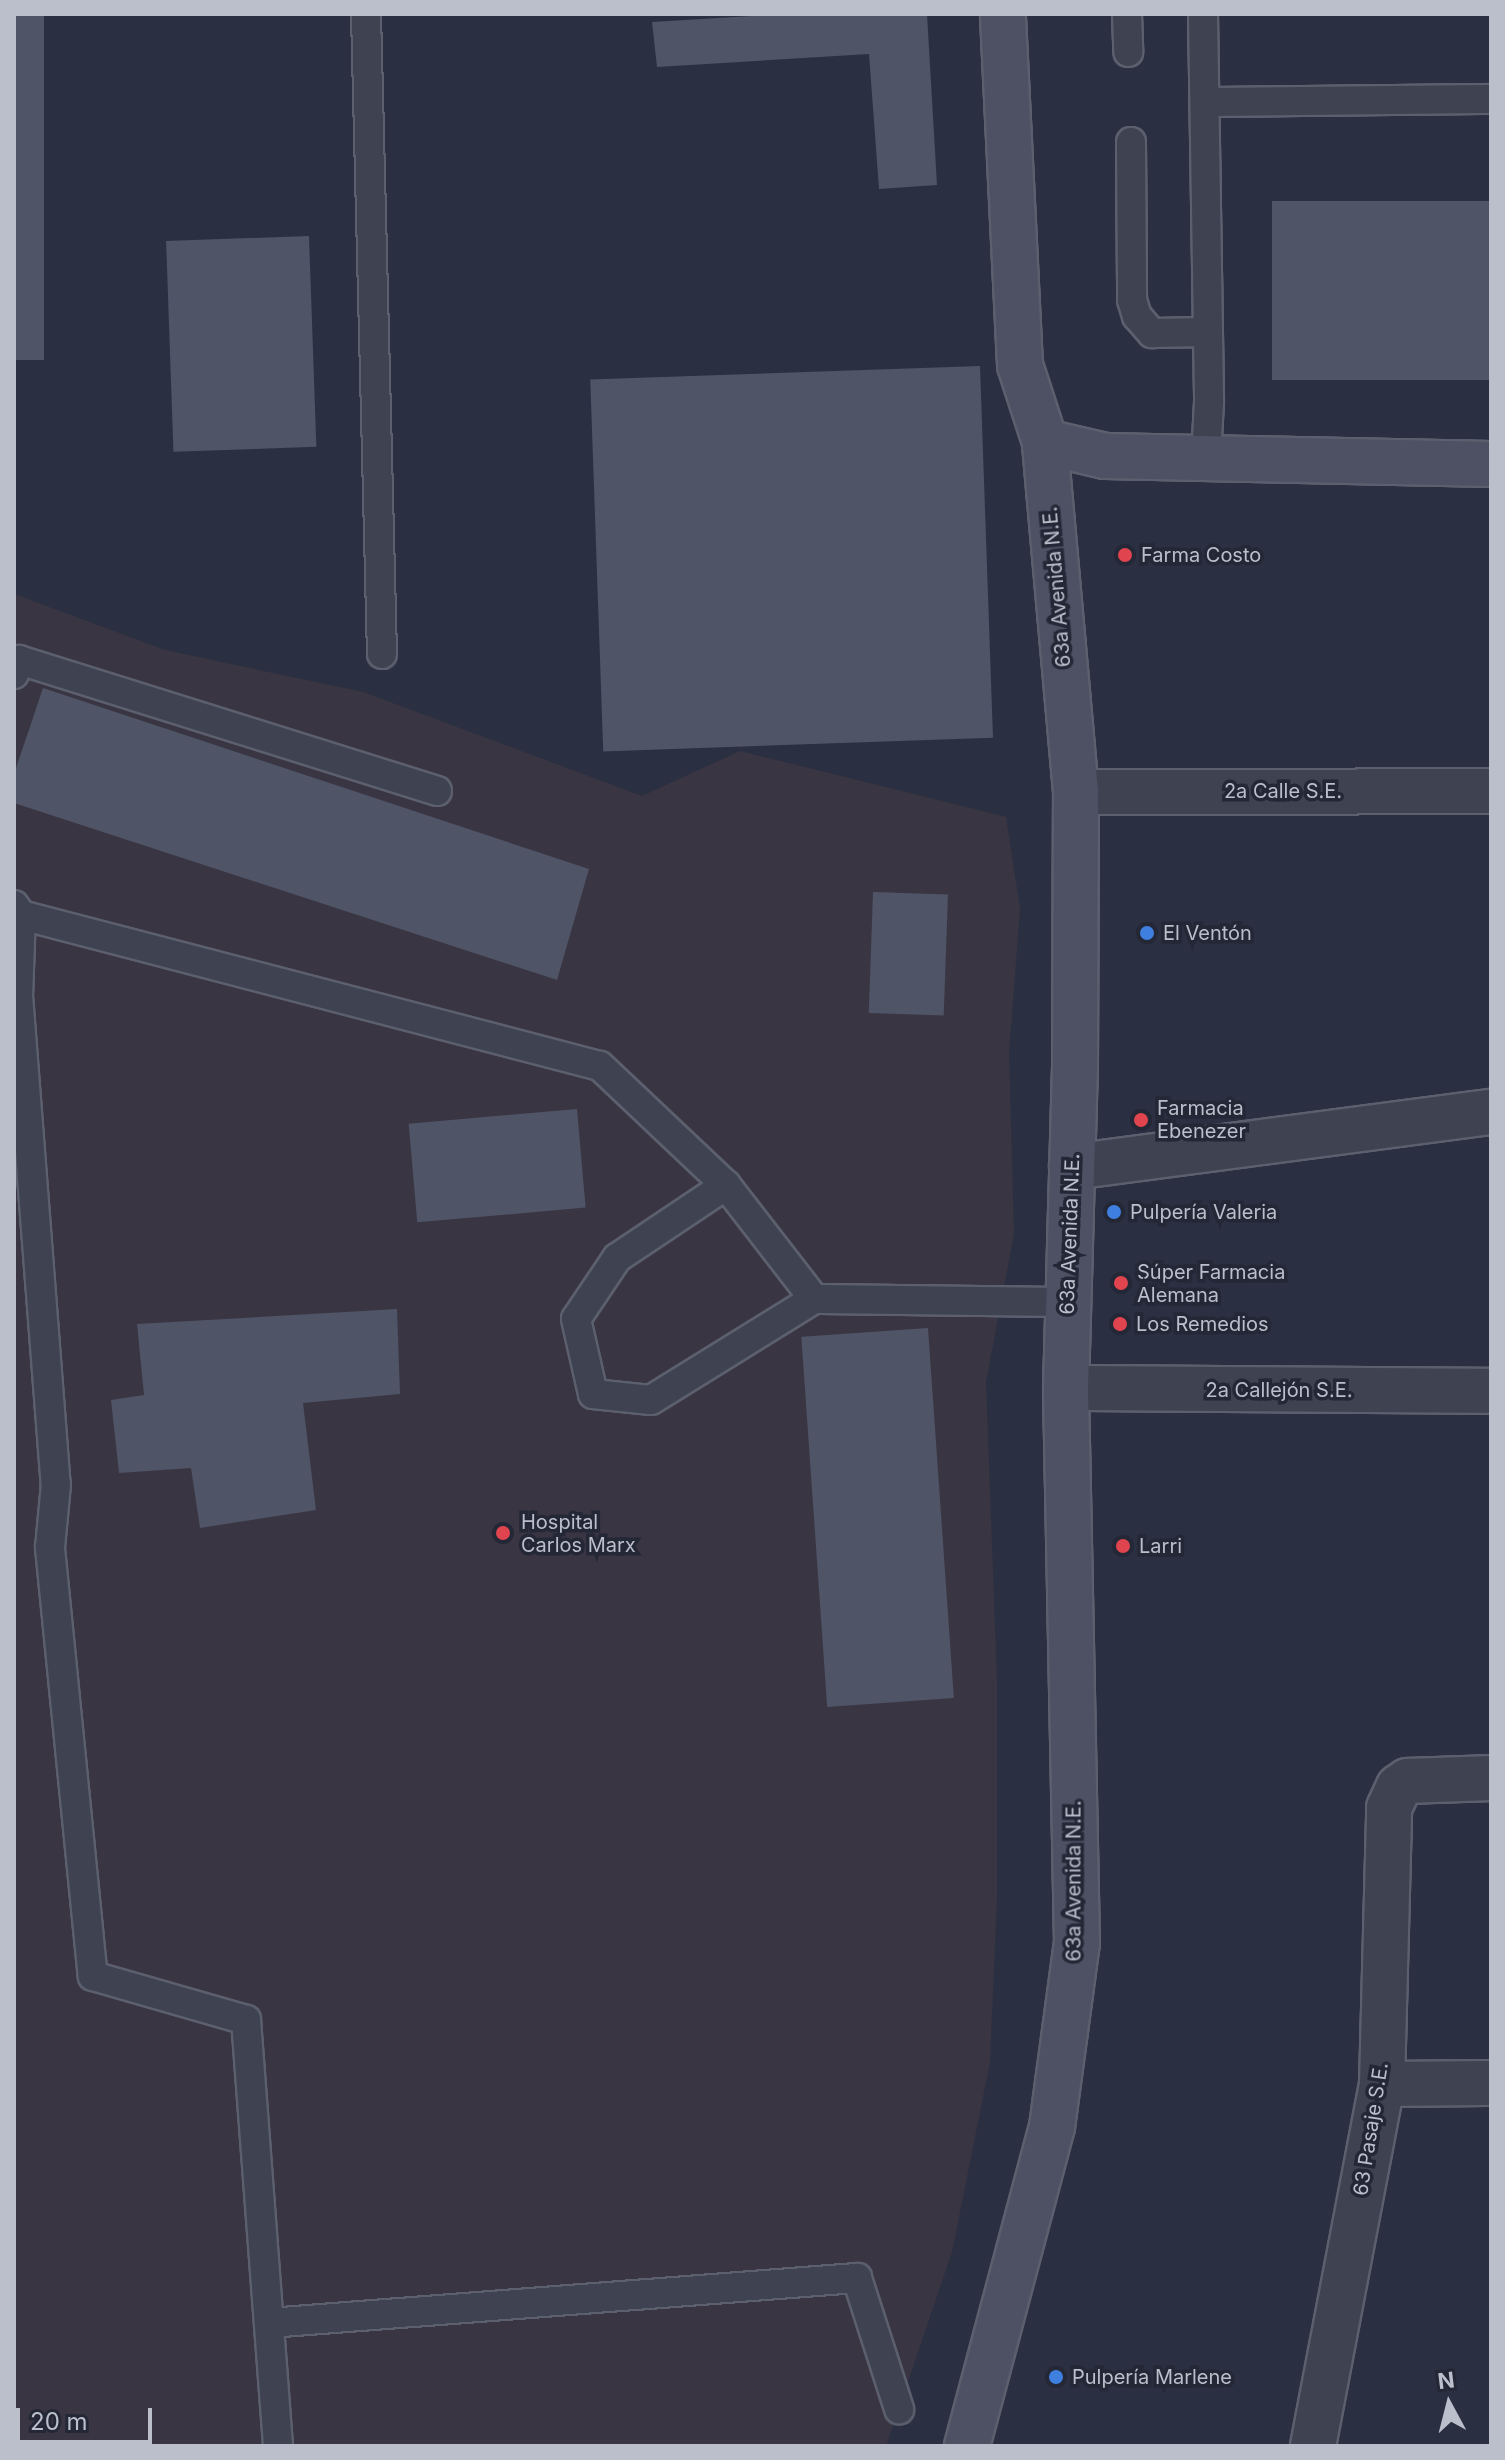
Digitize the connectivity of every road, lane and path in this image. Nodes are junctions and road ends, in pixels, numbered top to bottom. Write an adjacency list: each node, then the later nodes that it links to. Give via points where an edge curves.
1 (366, 14): 13 (lane)
2 (1003, 14): 10 (street, 63a Avenida N.E., via 1020,365)
3 (1127, 14): 5 (lane)
4 (1203, 14): 7 (lane)
5 (1128, 52)
6 (1491, 99): 7 (lane)
7 (1205, 102): 9 (lane)
8 (1131, 142): 9 (lane, via 1132,300 1137,316 1152,333)
9 (1207, 332): 11 (lane)
10 (1045, 442): 11 (street, via 1105,456); 17 (street, 63a Avenida N.E.)
11 (1206, 458): 12 (street)
12 (1491, 464)
13 (382, 654)
14 (14, 674): 15 (lane, via 19,660)
15 (437, 791)
16 (1491, 791): 17 (street, 2a Calle S.E.)
17 (1076, 792): 20 (street, 63a Avenida N.E.)
18 (18, 910): 21 (lane, via 600,1066); 29 (lane, via 18,995 56,1484 50,1548 93,1976 246,2020)
19 (1491, 1112): 20 (street)
20 (1072, 1167): 23 (street, 63a Avenida N.E.)
21 (726, 1185): 22 (lane); 22 (lane, via 617,1258 576,1319 593,1394 651,1400)
22 (814, 1299): 23 (lane)
23 (1067, 1302): 24 (street, 63a Avenida N.E.)
24 (1066, 1388): 25 (street, 2a Callejón S.E.); 32 (street, 63a Avenida N.E., via 1077,1943 1052,2127)
25 (1491, 1391)
26 (1491, 1778): 28 (street, 63 Pasaje S.E., via 1408,1781 1389,1808)
27 (1491, 2083): 28 (street)
28 (1382, 2084): 33 (street, 63 Pasaje S.E.)
29 (269, 2323): 30 (lane, via 857,2278); 31 (lane)
30 (899, 2409)
31 (278, 2446)
32 (967, 2446)
33 (1313, 2446)

